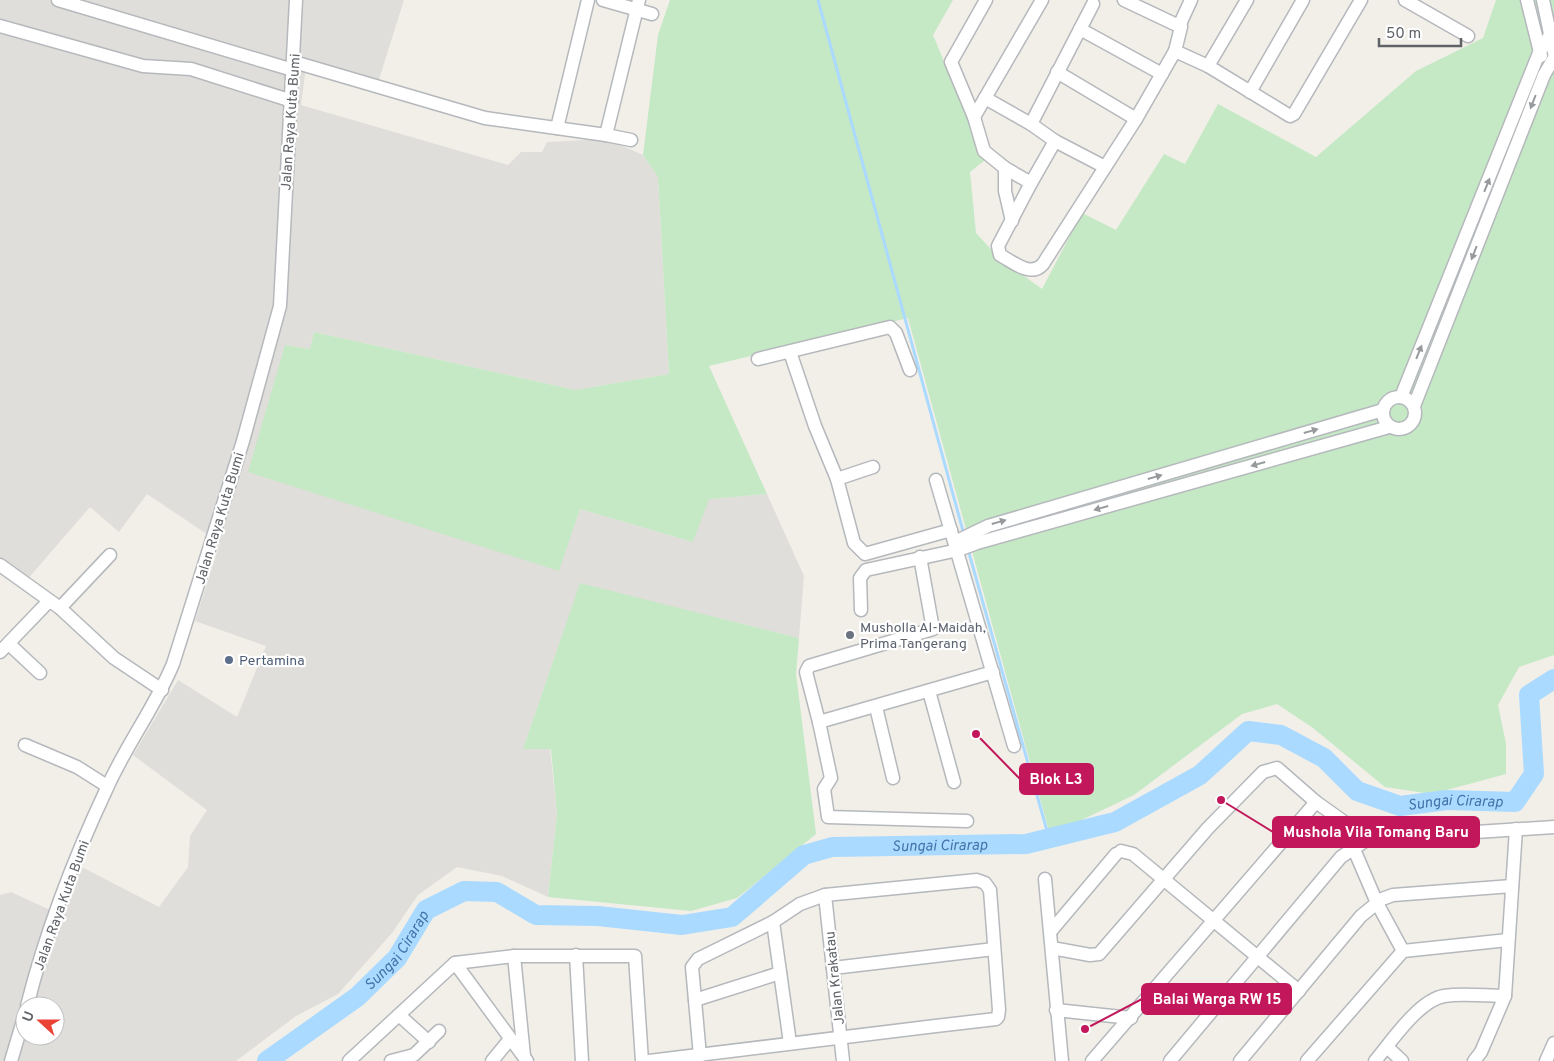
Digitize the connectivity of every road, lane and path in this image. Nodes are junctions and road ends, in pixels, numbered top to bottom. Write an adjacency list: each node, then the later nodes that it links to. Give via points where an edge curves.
1 (58, 0): 26 (street)
2 (296, 0): 26 (street, Jalan Raya Kuta Bumi)
3 (588, 0): 37 (street)
4 (602, 0): 16 (street)
5 (986, 0): 34 (street, via 951,62)
6 (1042, 0): 32 (street)
7 (1124, 0): 19 (street)
8 (1191, 0): 19 (street)
9 (1247, 0): 27 (street)
10 (1303, 0): 31 (street)
11 (1361, 0): 31 (street, via 1294,114 1284,114)
12 (1405, 0): 22 (street)
13 (1528, 0): 25 (street)
14 (1543, 0): 21 (street)
15 (1091, 1): 20 (street)
16 (638, 4): 17 (street); 38 (street)
17 (652, 14)
18 (0, 26): 33 (street, via 143,66 191,69)
19 (1179, 26): 23 (street, via 1182,29)
20 (1080, 28): 29 (street); 30 (street)
21 (1550, 35): 24 (street); 25 (street)
22 (1468, 36)
23 (1175, 51): 27 (street); 30 (street)
24 (1554, 52)
25 (1539, 53): 28 (street); 44 (street, one-way to 25)
26 (294, 66): 33 (street, Jalan Raya Kuta Bumi); 37 (street, via 485,118)
27 (1208, 66): 31 (street)
28 (1552, 66): 44 (street, one-way to 44)
29 (1057, 72): 35 (street); 36 (street)
30 (1162, 74): 35 (street)
31 (1250, 92)
32 (985, 98): 34 (street); 36 (street)
33 (292, 101): 66 (street, Jalan Raya Kuta Bumi, via 280,306 228,489)
34 (974, 117): 42 (street, via 984,151)
35 (1136, 119): 41 (street)
36 (1031, 124): 40 (street)
37 (557, 128): 38 (street)
38 (606, 135): 39 (street)
39 (631, 140)
40 (1055, 141): 41 (street); 43 (street)
41 (1105, 167): 45 (street, via 1039,270 1021,268 1000,255 998,246)
42 (1005, 168): 43 (street); 45 (street, via 1005,191)
43 (1031, 183): 45 (street)
44 (1483, 213): 49 (street, one-way to 44); 50 (street, one-way to 50)
45 (1012, 221)
46 (790, 352): 47 (street); 48 (street, via 890,327 896,333); 54 (street)
47 (758, 359)
48 (910, 370)
49 (1400, 397): 50 (street, via 1411,401); 51 (street, via 1390,400)
50 (1414, 406): 52 (street, via 1415,418 1408,427 1398,430)
51 (1383, 410): 52 (street); 56 (street, one-way to 51, via 988,526)
52 (1389, 427): 56 (street, one-way to 56, via 977,543)
53 (873, 467): 54 (street)
54 (837, 479): 56 (street, via 854,543 865,554)
55 (936, 480): 56 (street)
56 (955, 541): 58 (street); 64 (street)
57 (110, 556): 61 (street)
58 (920, 557): 62 (street, via 866,570 860,578); 69 (street, via 933,629 809,666 806,672)
59 (0, 565): 60 (street)
60 (49, 600): 61 (street); 63 (street)
61 (60, 608): 66 (street, via 114,658)
62 (861, 610)
63 (4, 648): 65 (street)
64 (993, 672): 67 (street); 71 (street)
65 (40, 673)
66 (162, 690): 74 (street, Jalan Raya Kuta Bumi)
67 (928, 692): 68 (street); 73 (street)
68 (876, 707): 69 (street); 72 (street)
69 (819, 722): 76 (street, via 831,778 824,789 828,817)
70 (25, 745): 74 (street, via 77,767)
71 (1014, 746)
72 (893, 778)
73 (954, 782)
74 (107, 786): 100 (street, Jalan Raya Kuta Bumi, via 67,880)
75 (1316, 802): 79 (street); 82 (street, via 1277,768 1262,772 1208,828); 86 (street)
76 (967, 821)
77 (1554, 827): 78 (street)
78 (1516, 829): 79 (street); 83 (street)
79 (1368, 839): 80 (street)
80 (1354, 847): 85 (street); 95 (street, via 1341,857)
81 (1046, 879): 88 (street)
82 (1165, 880): 86 (street); 88 (street, via 1133,854 1119,853); 90 (street, via 1099,954)
83 (1512, 886): 85 (street, via 1393,895); 89 (street)
84 (825, 895): 87 (street, via 800,904); 91 (street, via 977,880 984,882 990,890); 97 (street, Jalan Krakatau)
85 (1376, 903): 92 (street); 99 (street, via 1361,916)
86 (1214, 918): 95 (street); 105 (street)
87 (773, 922): 98 (street); 102 (street, via 698,960 692,967)
88 (1050, 931): 90 (street)
89 (1508, 940): 92 (street); 101 (street)
90 (1052, 948): 103 (street)
91 (994, 949): 97 (street); 107 (street, via 996,1019)
92 (1403, 951): 128 (street)
93 (576, 955): 94 (street); 120 (street); 121 (street, via 635,956)
94 (514, 956): 96 (street); 115 (street)
95 (1259, 957): 99 (street); 126 (street)
96 (455, 963): 104 (street); 108 (street)
97 (833, 968): 107 (street, Jalan Krakatau)
98 (780, 973): 102 (street); 111 (street)
99 (1299, 991): 127 (street)
100 (30, 996)
101 (1505, 996): 113 (street, via 1445,996 1434,999); 131 (street)
102 (695, 1000): 114 (street)
103 (1056, 1010): 105 (street); 124 (street)
104 (398, 1015): 109 (street); 117 (street)
105 (1131, 1018): 125 (street)
106 (439, 1032): 109 (street)
107 (840, 1036): 111 (street); 123 (street, Jalan Krakatau)
108 (510, 1039): 115 (street); 119 (street)
109 (429, 1042): 118 (street, via 414,1055)
110 (1554, 1042): 132 (street)
111 (790, 1043): 114 (street)
112 (15, 1046): 116 (street)
113 (1387, 1047): 129 (street); 130 (street)
114 (700, 1056): 122 (street)
115 (526, 1059)
116 (11, 1061)
117 (349, 1061)
118 (391, 1061)
119 (492, 1061)
120 (582, 1061)
121 (642, 1061)
122 (649, 1061)
123 (843, 1061)
124 (1062, 1061)
125 (1092, 1061)
126 (1170, 1061)
127 (1240, 1061)
128 (1307, 1061)
129 (1375, 1061)
130 (1402, 1061)
131 (1474, 1061)
132 (1546, 1061)

